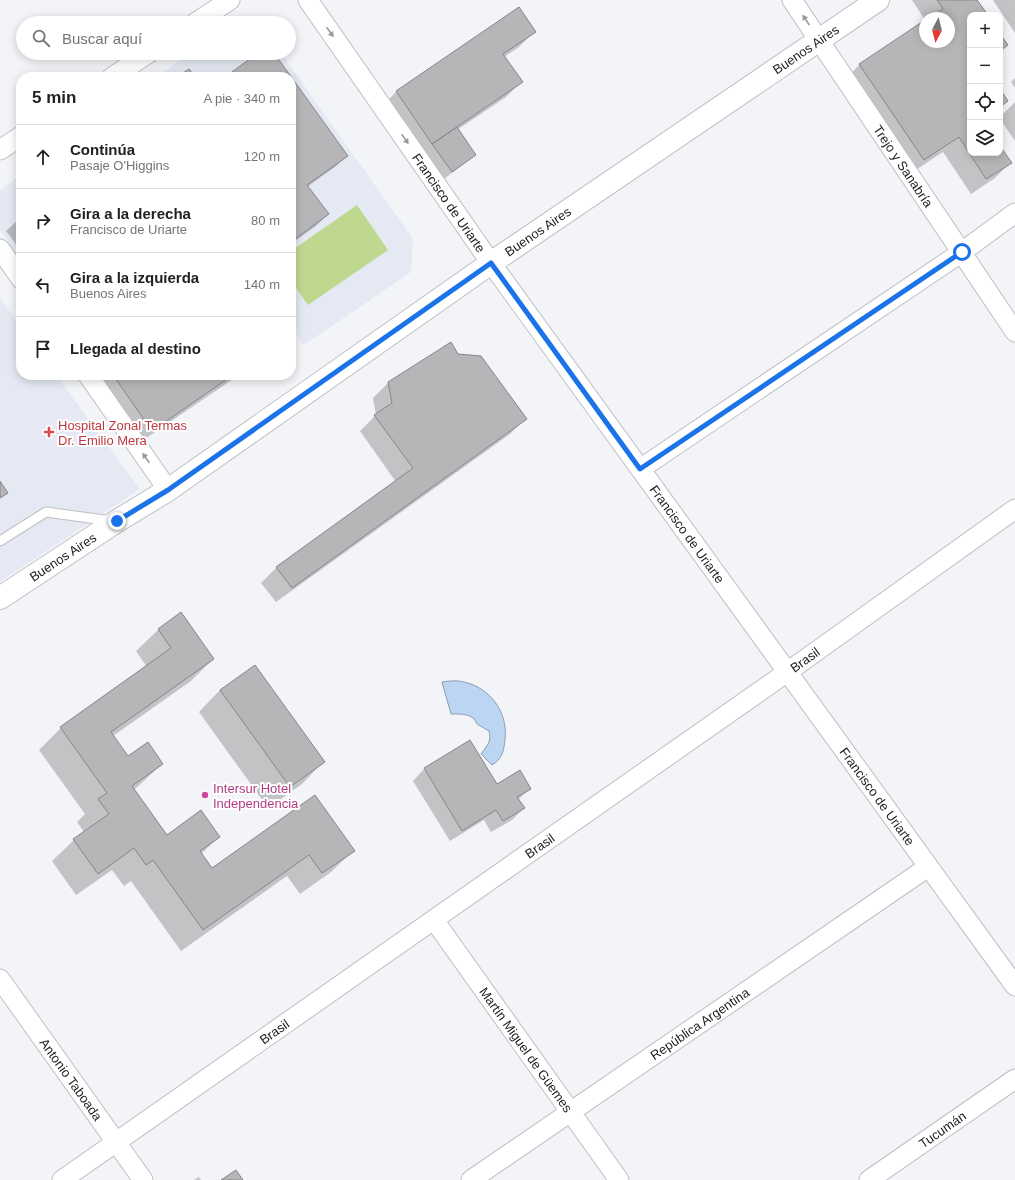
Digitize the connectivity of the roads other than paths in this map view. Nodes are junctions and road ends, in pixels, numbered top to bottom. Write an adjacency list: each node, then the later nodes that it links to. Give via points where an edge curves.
1 (230, 0): 5 (street)
2 (308, 0): 14 (street, Francisco de Uriarte, one-way to 14)
3 (792, 0): 6 (street, Trejo y Sanabría, one-way to 3)
4 (878, 0): 6 (main road, Buenos Aires)
5 (206, 16)
6 (820, 41): 13 (street, Trejo y Sanabría); 14 (main road, Buenos Aires)
7 (138, 60): 8 (street)
8 (120, 72)
9 (16, 139): 10 (street)
10 (0, 150)
11 (1015, 213): 13 (street)
12 (0, 249): 15 (street)
13 (962, 252): 16 (street, Trejo y Sanabría); 18 (street)
14 (491, 263): 18 (street, Francisco de Uriarte); 19 (main road, Buenos Aires)
15 (16, 272)
16 (1015, 332)
17 (91, 380): 19 (street, one-way to 17)
18 (640, 469): 24 (street, Francisco de Uriarte)
19 (168, 490): 21 (main road, Buenos Aires)
20 (1015, 509): 24 (street, Brasil)
21 (117, 521): 22 (lane, via 46,512); 23 (main road, Buenos Aires)
22 (0, 541)
23 (0, 598)
24 (786, 673): 25 (street, Francisco de Uriarte); 26 (street, Brasil)
25 (928, 867): 28 (street, Francisco de Uriarte); 30 (street, República Argentina)
26 (434, 920): 30 (street, Martín Miguel de Güemes); 31 (street, Brasil)
27 (0, 980): 31 (street, Antonio Taboada)
28 (1015, 986)
29 (1015, 1079): 36 (street, Tucumán)
30 (570, 1112): 34 (street, República Argentina); 35 (street, Martín Miguel de Güemes)
31 (116, 1142): 32 (street, Brasil); 33 (street, Antonio Taboada)
32 (62, 1180)
33 (142, 1180)
34 (470, 1180)
35 (619, 1180)
36 (869, 1180)

